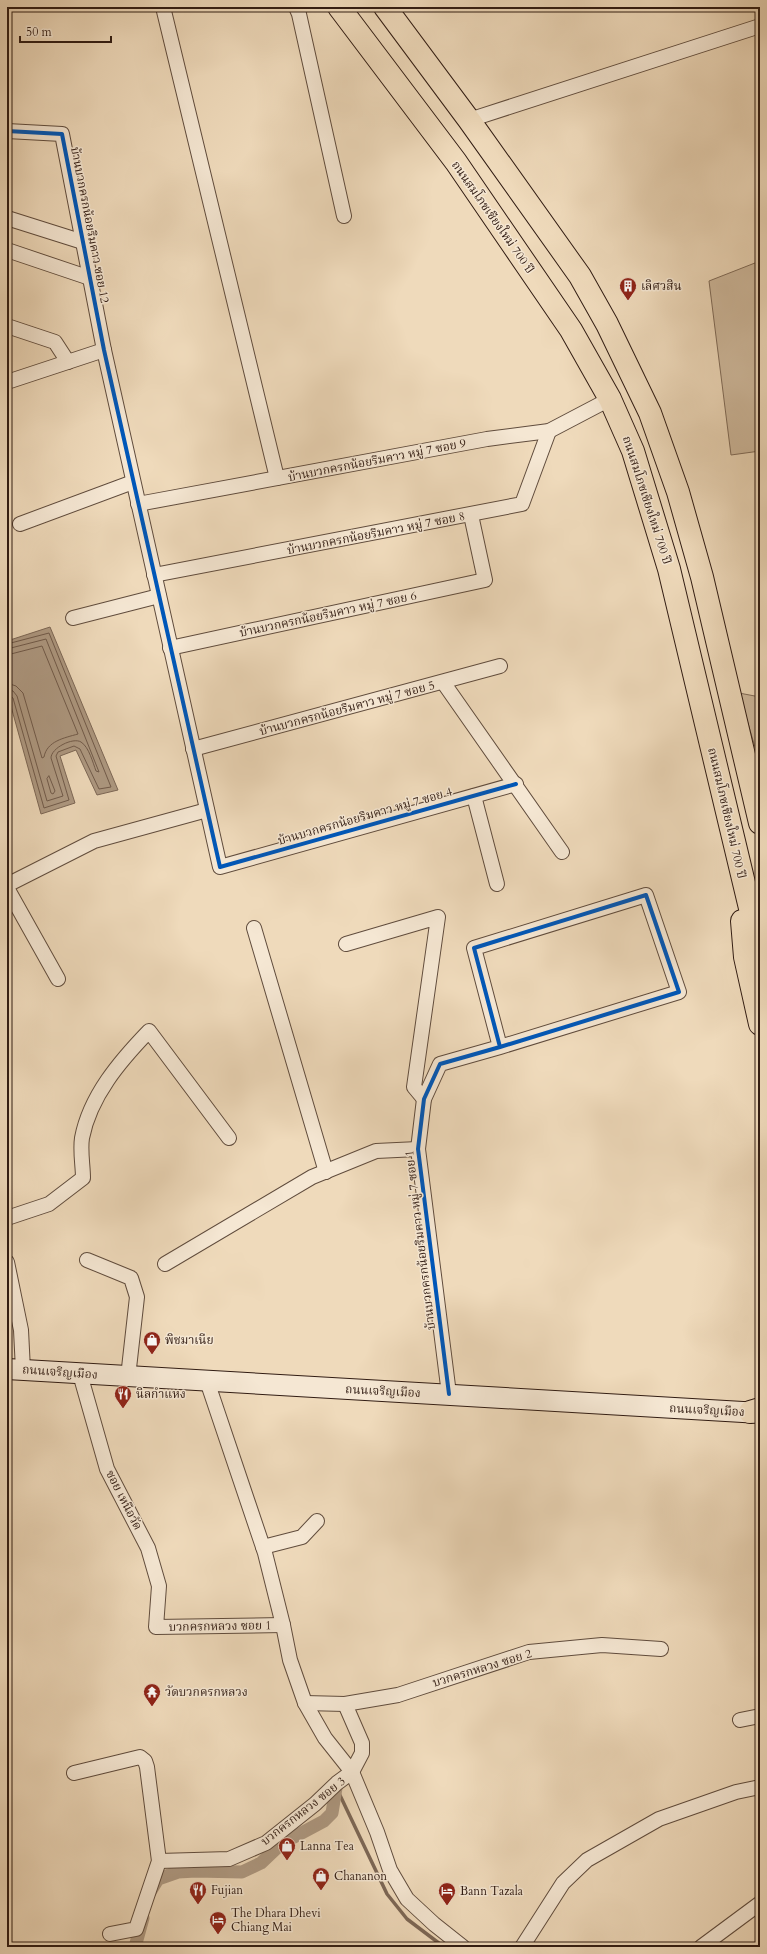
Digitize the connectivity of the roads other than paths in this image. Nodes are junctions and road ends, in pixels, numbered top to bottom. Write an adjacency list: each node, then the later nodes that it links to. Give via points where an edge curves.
1 (163, 7): 19 (street)
2 (296, 7): 8 (street)
3 (339, 7): 17 (main road, ถนนสมโภชเชียงใหม่ 700 ปี, via 456,162 571,330)
4 (385, 7): 6 (main road)
5 (760, 26): 6 (street)
6 (469, 120): 34 (main road, via 580,276 607,324 650,413 678,492 702,577)
7 (7, 131): 10 (street, บ้านบวกครกน้อยริมคาว ซอย 12, via 62,134)
8 (344, 216)
9 (7, 218): 10 (street)
10 (83, 242): 12 (street, บ้านบวกครกน้อยริมคาว ซอย 12)
11 (7, 250): 12 (street)
12 (90, 278): 14 (street, บ้านบวกครกน้อยริมคาว ซอย 12)
13 (7, 326): 15 (street, via 56,342)
14 (104, 350): 15 (street); 20 (street, บ้านบวกครกน้อยริมคาว ซอย 12)
15 (68, 362): 16 (street)
16 (7, 382)
17 (610, 399): 18 (street, บ้านบวกครกน้อยริมคาว หมู่ 7 ซอย 9); 35 (main road, ถนนสมโภชเชียงใหม่ 700 ปี, via 633,451 669,569)
18 (549, 431): 19 (street, บ้านบวกครกน้อยริมคาว หมู่ 7 ซอย 9, via 487,439); 22 (street, บ้านบวกครกน้อยริมคาว หมู่ 7 ซอย 8, via 522,504)
19 (277, 478): 21 (street, บ้านบวกครกน้อยริมคาว หมู่ 7 ซอย 9)
20 (133, 482): 21 (street, บ้านบวกครกน้อยริมคาว ซอย 12); 23 (street)
21 (138, 504): 24 (street, บ้านบวกครกน้อยริมคาว ซอย 12)
22 (471, 515): 24 (street, บ้านบวกครกน้อยริมคาว หมู่ 7 ซอย 8); 27 (street, บ้านบวกครกน้อยริมคาว หมู่ 7 ซอย 6, via 485,580)
23 (20, 524)
24 (154, 575): 25 (street, บ้านบวกครกน้อยริมคาว ซอย 12)
25 (159, 596): 26 (street); 27 (street, บ้านบวกครกน้อยริมคาว ซอย 12)
26 (73, 618)
27 (170, 648): 30 (street, บ้านบวกครกน้อยริมคาว ซอย 12)
28 (500, 666): 29 (street, บ้านบวกครกน้อยริมคาว หมู่ 7 ซอย 5)
29 (443, 682): 30 (street, บ้านบวกครกน้อยริมคาว หมู่ 7 ซอย 5); 31 (street)
30 (193, 749): 33 (street, บ้านบวกครกน้อยริมคาว ซอย 12)
31 (516, 784): 32 (street, บ้านบวกครกน้อยริมคาว หมู่ 7 ซอย 4); 36 (street)
32 (474, 796): 37 (street, บ้านบวกครกน้อยริมคาว หมู่ 7 ซอย 4); 38 (street)
33 (206, 810): 37 (street, บ้านบวกครกน้อยริมคาว ซอย 12); 39 (street, via 94,841)
34 (760, 823)
35 (736, 850): 43 (main road, ถนนสมโภชเชียงใหม่ 700 ปี); 45 (main road, via 745,958)
36 (562, 852)
37 (220, 867)
38 (497, 884)
39 (7, 885)
40 (7, 888): 44 (street)
41 (254, 928): 50 (street)
42 (346, 944): 47 (street, via 438,917 414,1087)
43 (760, 950)
44 (58, 979)
45 (760, 1024)
46 (500, 1047): 46 (street, via 679,992 646,895 474,948); 47 (street, บ้านบวกครกน้อยริมคาว หมู่ 7 ซอย 1, via 440,1064)
47 (424, 1099): 49 (street, บ้านบวกครกน้อยริมคาว หมู่ 7 ซอย 1)
48 (229, 1138): 51 (street, via 149,1031 120,1062 94,1103 82,1139 84,1178 48,1204)
49 (418, 1149): 50 (street, via 376,1150); 59 (street, บ้านบวกครกน้อยริมคาว หมู่ 7 ซอย 1)
50 (326, 1172): 54 (street, via 312,1177)
51 (7, 1218)
52 (87, 1260): 57 (street, via 131,1278 137,1297)
53 (7, 1262): 55 (street, via 21,1330)
54 (165, 1264)
55 (15, 1370): 56 (main road, ถนนเจริญเมือง)
56 (80, 1374): 57 (main road, ถนนเจริญเมือง); 64 (street, ซอย เหนือวัด, via 107,1469 148,1548 159,1586)
57 (128, 1377): 58 (main road, ถนนเจริญเมือง)
58 (207, 1381): 59 (main road, ถนนเจริญเมือง); 62 (street)
59 (449, 1394): 60 (main road, ถนนเจริญเมือง)
60 (758, 1412)
61 (317, 1521): 62 (street, via 302,1537)
62 (263, 1547): 63 (street)
63 (284, 1625): 64 (street, บวกครกหลวง ซอย 1); 66 (street, via 290,1660)
64 (156, 1627)
65 (661, 1649): 67 (street, บวกครกหลวง ซอย 2, via 602,1645 529,1652 398,1695)
66 (305, 1703): 67 (street, บวกครกหลวง ซอย 2); 70 (street, via 325,1738)
67 (345, 1704): 70 (street, via 362,1743 362,1753)
68 (760, 1716): 69 (street)
69 (740, 1720)
70 (352, 1772): 73 (street, บวกครกหลวง ซอย 3, via 266,1843 229,1859); 76 (street, via 390,1870 408,1899)
71 (74, 1773): 73 (street, via 140,1757 145,1760)
72 (760, 1787): 77 (street, via 736,1792 658,1820 587,1860 563,1883)
73 (159, 1861): 75 (street, via 136,1929)
74 (759, 1904): 78 (street)
75 (110, 1934)
76 (463, 1947)
77 (522, 1947)
78 (701, 1947)

